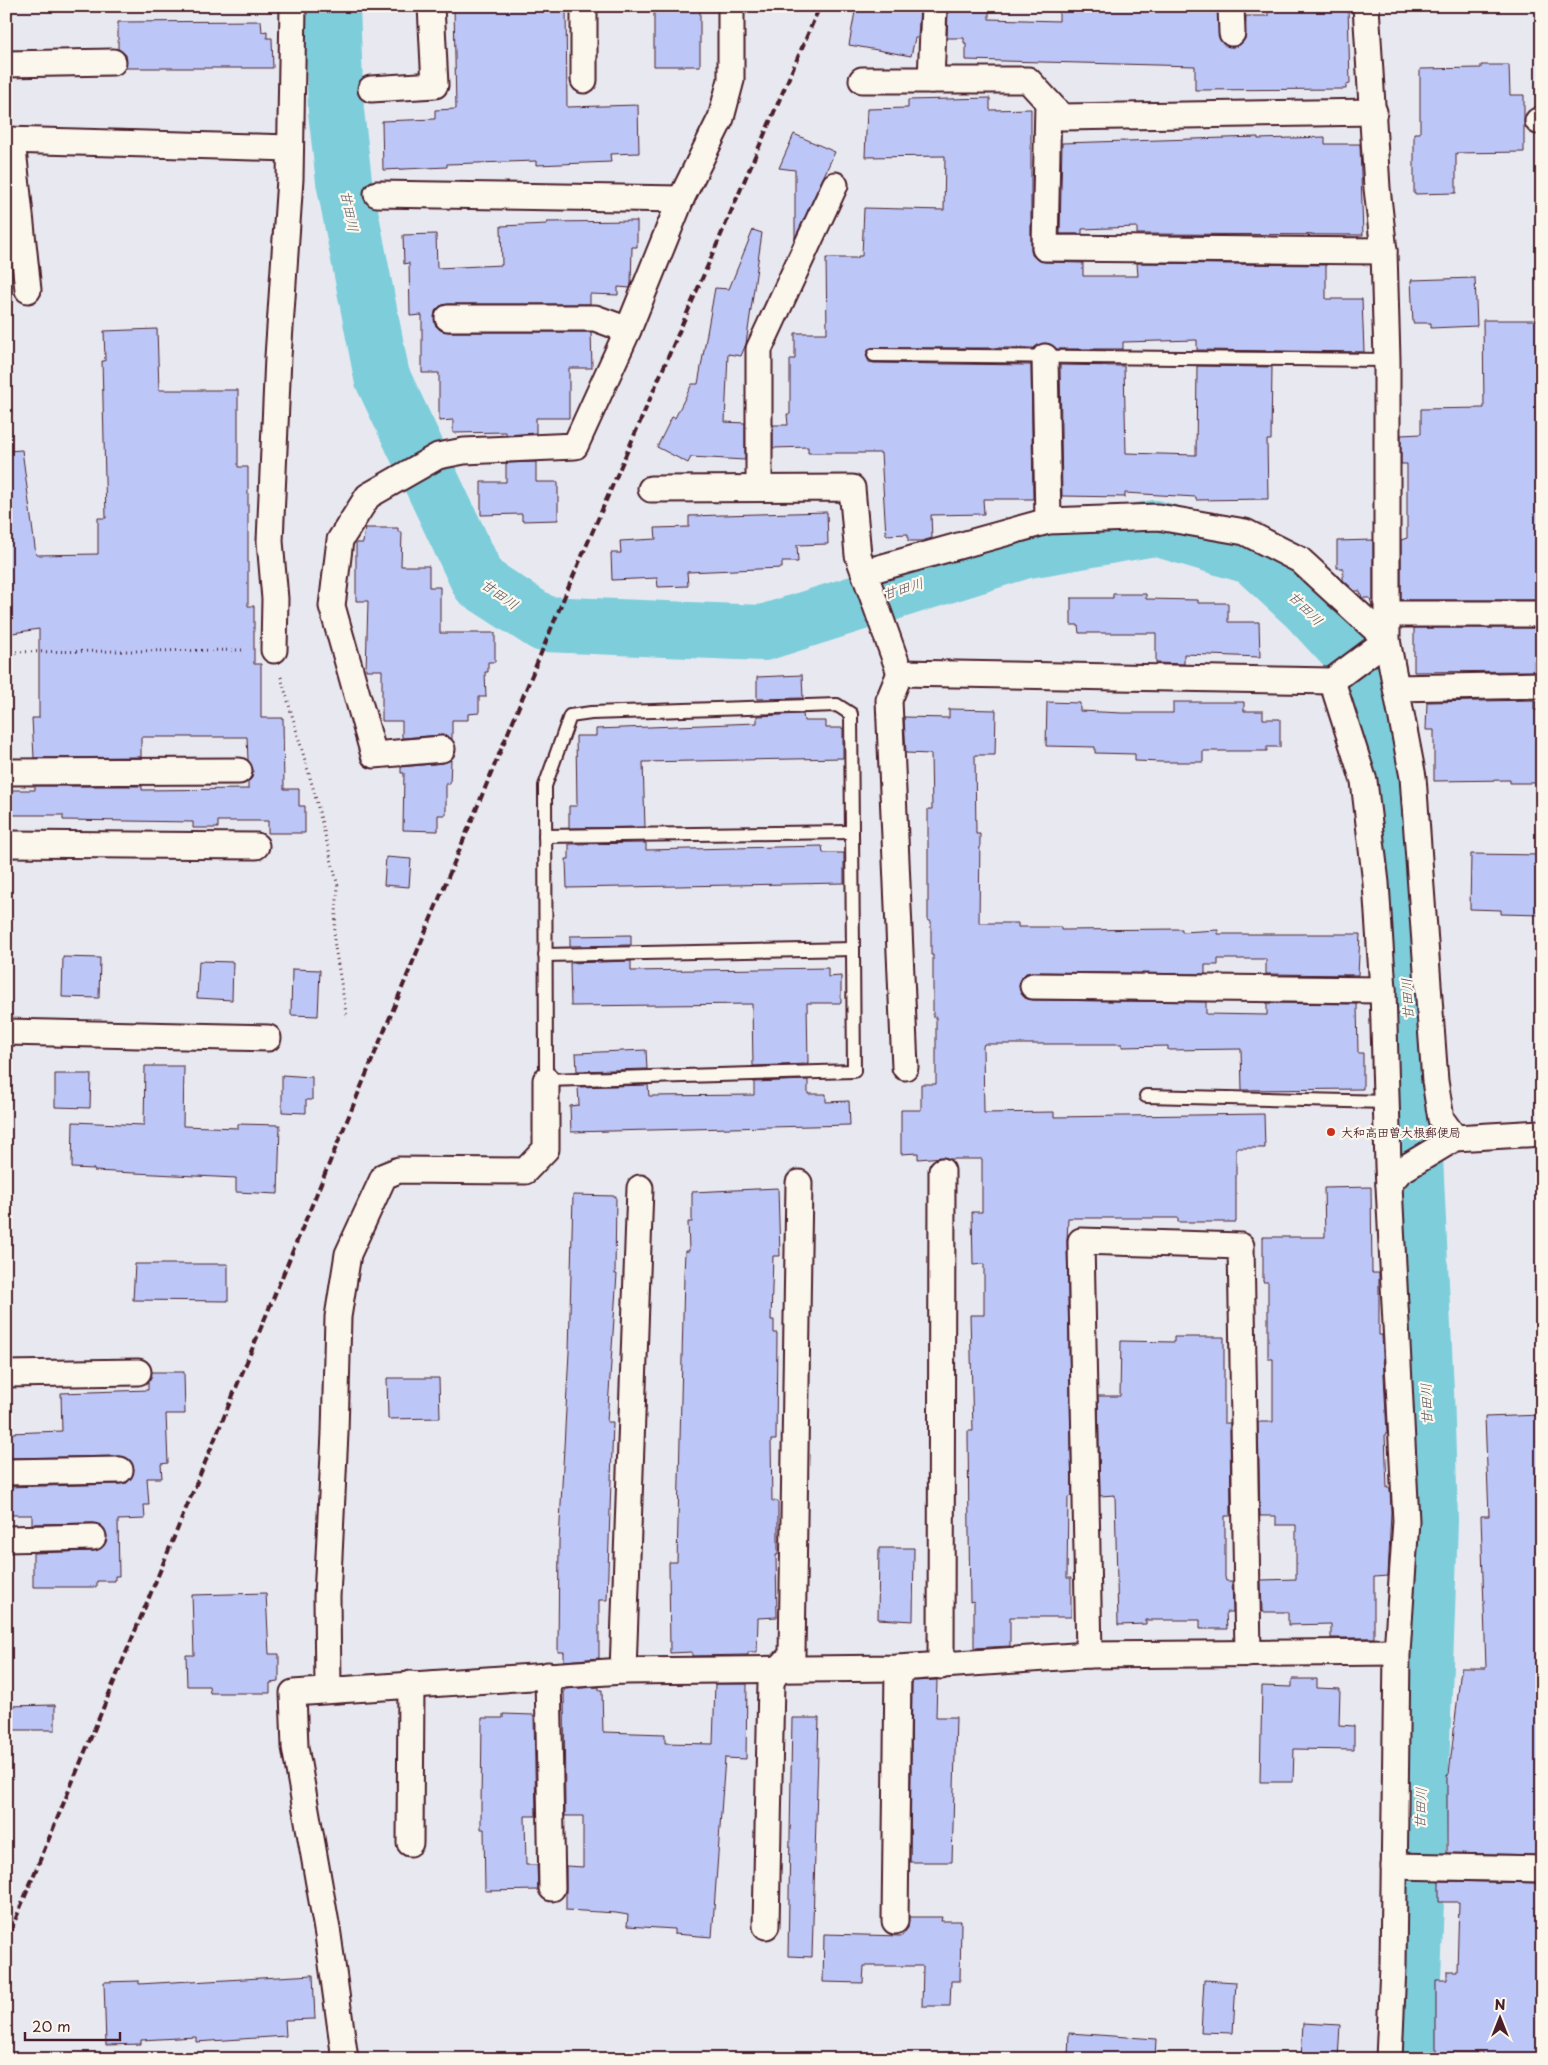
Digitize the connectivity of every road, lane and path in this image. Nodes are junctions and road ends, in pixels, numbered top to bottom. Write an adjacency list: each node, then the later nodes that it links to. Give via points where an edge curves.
1 (294, 6): 18 (street)
2 (431, 6): 14 (street, via 435,84)
3 (584, 6): 11 (street)
4 (731, 6): 21 (street, via 731,80 724,108)
5 (934, 6): 13 (street)
6 (1231, 6): 8 (street)
7 (1366, 6): 16 (street)
8 (1232, 32)
9 (113, 62): 10 (street)
10 (6, 64)
11 (584, 80)
12 (862, 80): 13 (street)
13 (932, 80): 15 (street, via 1028,80)
14 (371, 89)
15 (1048, 102): 16 (street, via 1062,117); 22 (street, via 1045,248)
16 (1374, 112): 22 (street)
17 (9, 140): 18 (street); 23 (street)
18 (290, 148): 36 (street, via 270,541 275,599)
19 (835, 185): 29 (street, via 759,349)
20 (377, 194): 21 (street)
21 (682, 199): 25 (street)
22 (1384, 251): 28 (street)
23 (28, 290)
24 (448, 318): 25 (street, via 595,318)
25 (628, 330): 42 (street, via 574,446 464,450 438,456 368,496 340,540 332,606 374,754)
26 (874, 356): 27 (lane)
27 (1045, 357): 28 (lane); 31 (street)
28 (1387, 360): 33 (street)
29 (759, 487): 30 (street); 32 (street, via 852,488 858,555)
30 (651, 489)
31 (1048, 521): 32 (street); 35 (street, via 1158,517 1245,532 1300,560)
32 (865, 572): 38 (street)
33 (1387, 614): 34 (street); 35 (street)
34 (1542, 614)
35 (1387, 640): 39 (street); 41 (street)
36 (274, 650): 37 (path); 53 (path, via 338,886 334,942)
37 (6, 652)
38 (900, 673): 39 (street); 56 (street, via 889,700)
39 (1332, 681): 52 (street, via 1364,781 1376,883)
40 (1542, 685): 41 (street)
41 (1396, 688): 61 (street, via 1413,777 1435,1081)
42 (442, 749)
43 (239, 771): 44 (street)
44 (6, 772)
45 (852, 832): 46 (lane); 46 (lane, via 852,714 837,705 570,716 545,786); 49 (lane)
46 (544, 836): 50 (lane)
47 (6, 844): 48 (street)
48 (256, 846)
49 (853, 949): 50 (lane); 57 (lane, via 854,1071)
50 (544, 955): 57 (lane)
51 (1033, 986): 52 (street)
52 (1383, 990): 59 (street)
53 (347, 1018)
54 (6, 1032): 55 (street)
55 (268, 1038)
56 (905, 1067)
57 (546, 1080): 81 (street, via 546,1149 525,1171 399,1170 384,1176 348,1254 338,1318 336,1433 327,1597)
58 (1146, 1096): 59 (lane)
59 (1387, 1102): 63 (street)
60 (1542, 1133): 61 (street)
61 (1448, 1143): 63 (street)
62 (942, 1171): 75 (street)
63 (1394, 1178): 72 (street, via 1406,1521)
64 (799, 1182): 77 (street, via 792,1655)
65 (640, 1188): 78 (street)
66 (138, 1372): 67 (street)
67 (6, 1374)
68 (120, 1470): 69 (street)
69 (6, 1472)
70 (93, 1538): 71 (street)
71 (6, 1539)
72 (1397, 1652): 73 (street); 83 (street)
73 (1248, 1654): 74 (street); 74 (street, via 1240,1246 1081,1241)
74 (1089, 1655): 75 (street)
75 (942, 1666): 76 (street)
76 (898, 1668): 77 (street); 86 (street)
77 (778, 1670): 78 (street); 87 (street, via 771,1682)
78 (623, 1671): 79 (street)
79 (548, 1675): 80 (street); 85 (street)
80 (411, 1684): 81 (street); 82 (street)
81 (328, 1690): 88 (street, via 293,1693 295,1747 328,1935)
82 (410, 1843)
83 (1394, 1866): 84 (street); 89 (street)
84 (1542, 1869)
85 (552, 1888)
86 (894, 1921)
87 (766, 1926)
88 (345, 2059)
89 (1389, 2059)

